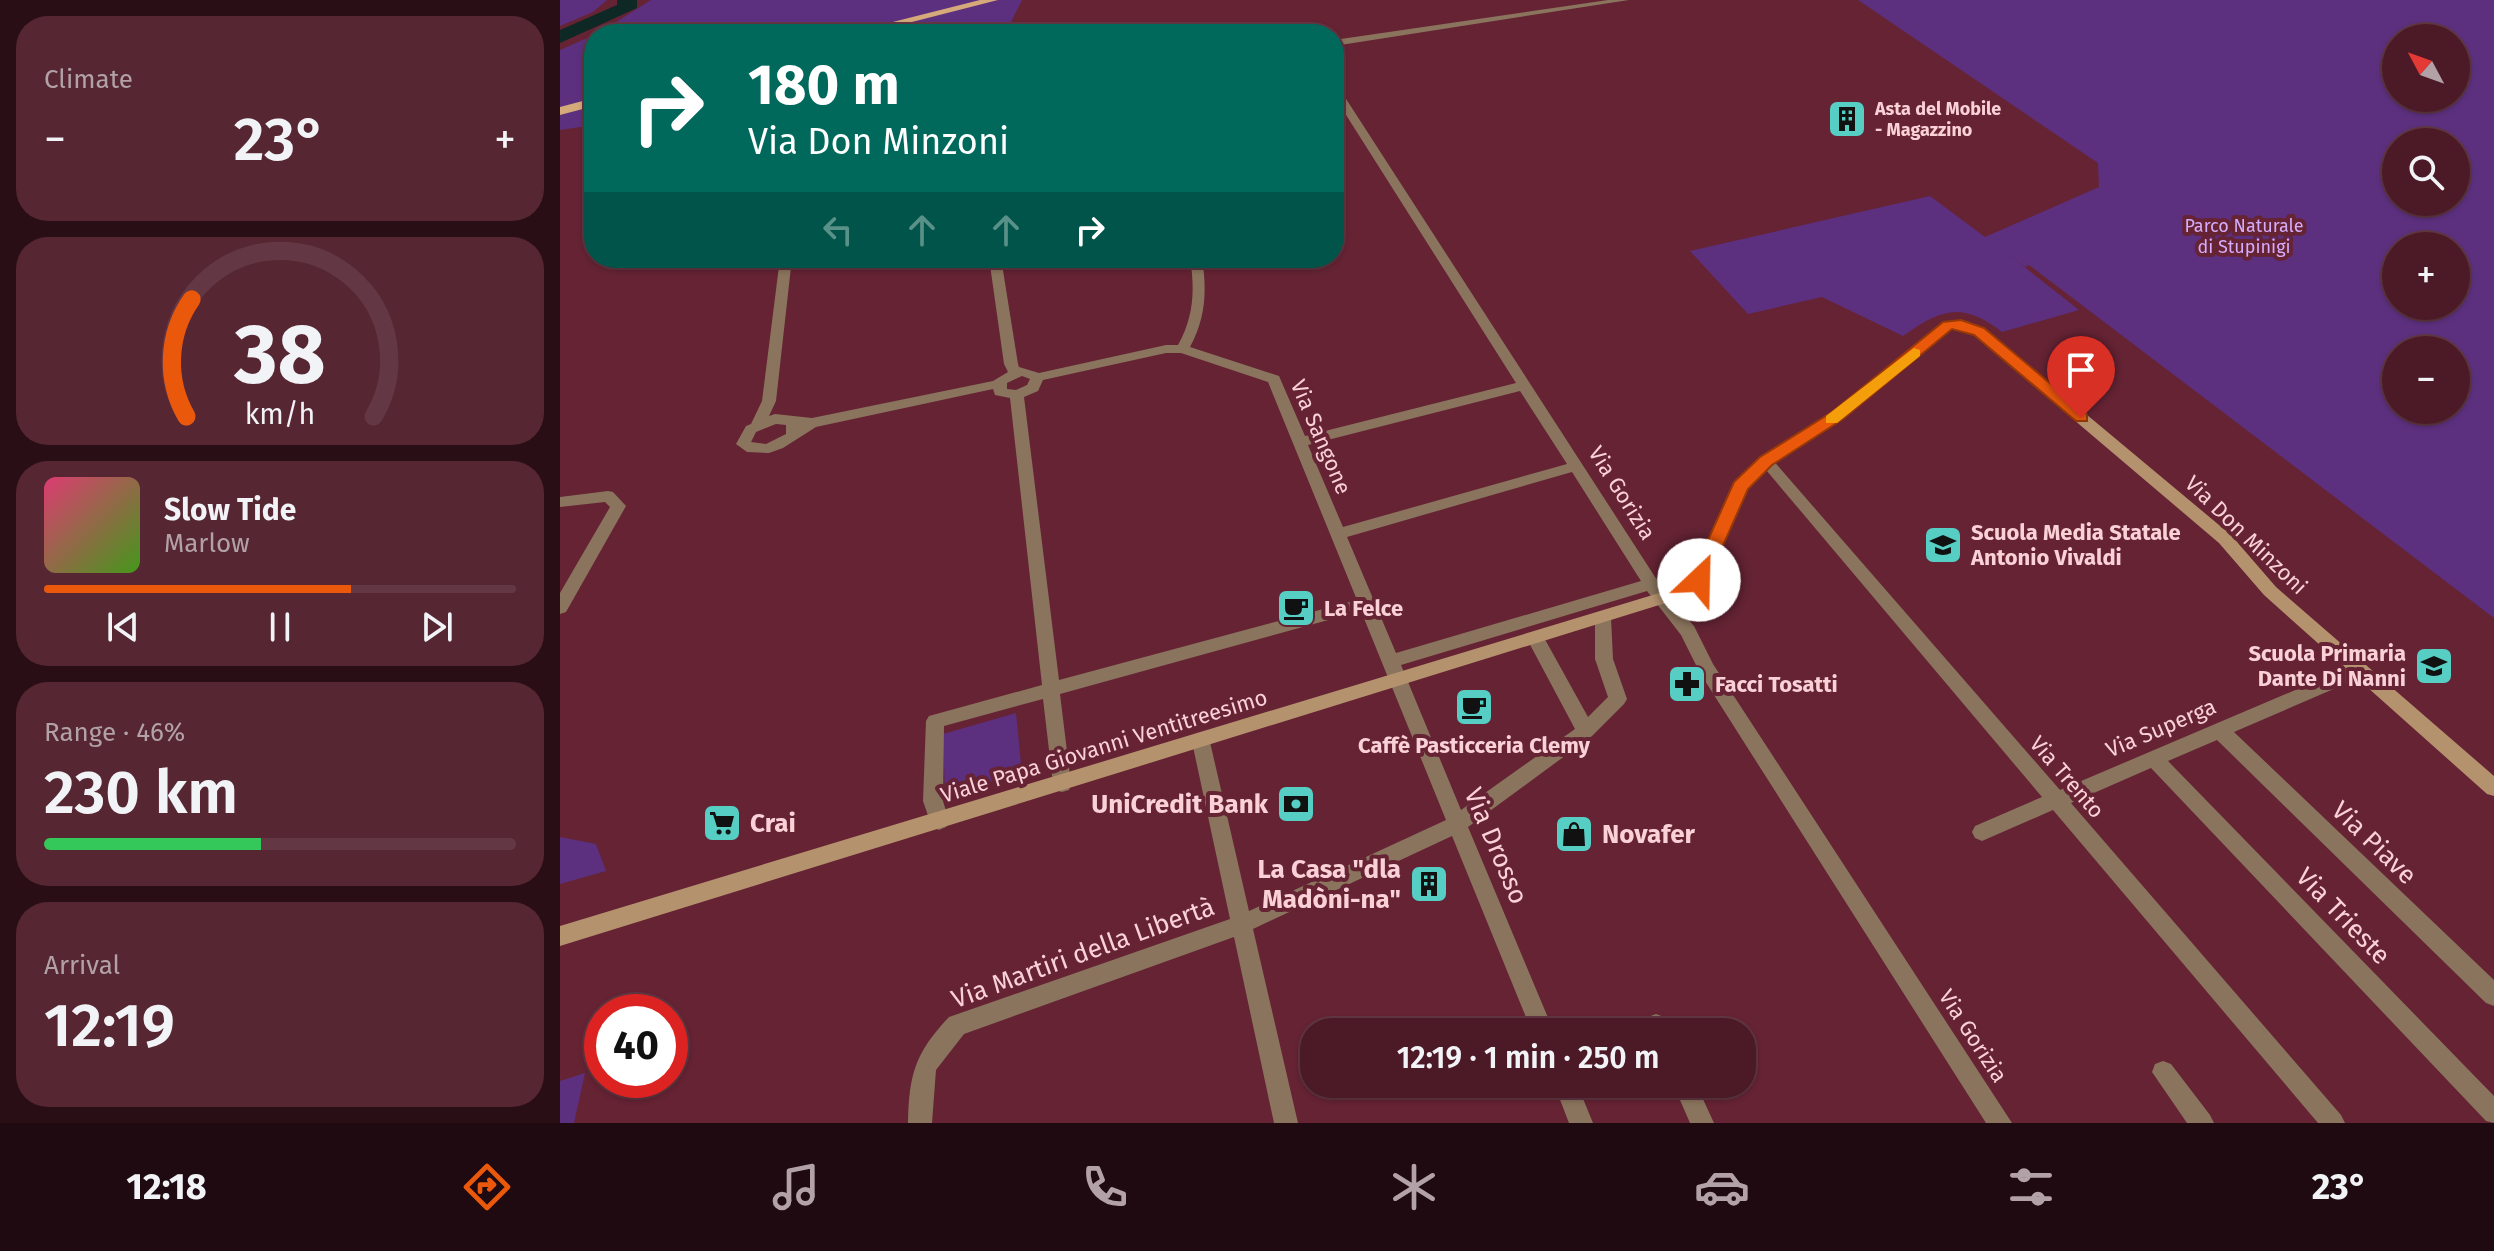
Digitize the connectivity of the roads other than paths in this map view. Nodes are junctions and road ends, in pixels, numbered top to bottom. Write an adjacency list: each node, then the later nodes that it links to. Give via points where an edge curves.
1 (993, 0): 3 (main road)
2 (1625, 0): 4 (street)
3 (900, 24)
4 (1344, 42)
5 (1344, 103): 15 (street, Via Gorizia)
6 (584, 105): 7 (main road)
7 (560, 111)
8 (785, 268): 17 (street)
9 (997, 268): 12 (street)
10 (1197, 268): 11 (street, via 1201,298 1195,329)
11 (1182, 349): 13 (street, Via Sangone, via 1149,351); 20 (street, Via Sangone, via 1274,379)
12 (1015, 372): 13 (street); 14 (street)
13 (1038, 377): 16 (street, via 1033,388)
14 (998, 384): 16 (street, via 1000,392); 19 (street)
15 (1526, 385): 20 (street); 22 (street, Via Gorizia)
16 (1017, 395): 34 (street)
17 (769, 401): 18 (street); 19 (street)
18 (758, 424): 19 (street); 19 (street, via 743,440 747,448 771,448)
19 (789, 425)
20 (1301, 442): 24 (street, Via Sangone)
21 (1766, 461): 26 (street, via 1740,486 1695,588); 32 (street, Via Don Minzoni, via 1838,415 1948,325 1961,324 1979,332 2225,539 2270,591); 41 (street, Via Trento)
22 (1577, 466): 24 (street); 25 (street, Via Gorizia)
23 (560, 502): 28 (street, via 608,496 618,506)
24 (1338, 534): 27 (street, Via Sangone)
25 (1652, 584): 26 (street, Via Gorizia); 31 (street)
26 (1662, 601): 29 (street, Viale Papa Giovanni Ventitreesimo); 57 (street, Via Gorizia, via 1688,631 1706,668)
27 (1365, 604): 31 (street, Via Sangone); 34 (street)
28 (560, 608)
29 (1603, 618): 30 (street, Viale Papa Giovanni Ventitreesimo); 36 (street, Via Martiri della Libertà, via 1604,659 1618,699)
30 (1536, 639): 33 (street, Viale Papa Giovanni Ventitreesimo); 36 (street)
31 (1389, 662): 33 (street, Via Drosso)
32 (2360, 670): 35 (street, Via Superga); 40 (street, Via Don Minzoni)
33 (1397, 682): 37 (street, Viale Papa Giovanni Ventitreesimo); 43 (street, Via Drosso)
34 (1051, 691): 39 (street); 42 (street, via 935,721 933,801)
35 (2218, 729): 38 (street, Via Superga); 47 (street, Via Piave)
36 (1586, 731): 43 (street, Via Martiri della Libertà)
37 (1201, 742): 39 (street, Viale Papa Giovanni Ventitreesimo); 45 (street, Via Martiri della Libertà)
38 (2152, 757): 41 (street, Via Superga); 52 (street, Via Trieste)
39 (1062, 784): 42 (street, Viale Papa Giovanni Ventitreesimo)
40 (2494, 788)
41 (2055, 800): 44 (street, Via Superga); 59 (street, Via Trento)
42 (939, 821): 46 (street, Viale Papa Giovanni Ventitreesimo)
43 (1456, 825): 45 (street, Via Martiri della Libertà); 48 (street, Via Drosso)
44 (1982, 832)
45 (1240, 925): 53 (street, Via Martiri della Libertà, via 957,1025 927,1056 920,1083); 54 (street, Via Martiri della Libertà)
46 (560, 936)
47 (2494, 995)
48 (1537, 1018)
49 (2163, 1072): 58 (street)
50 (1571, 1098): 55 (street)
51 (1690, 1098): 56 (street)
52 (2494, 1113)
53 (920, 1123)
54 (1286, 1123)
55 (1581, 1123)
56 (1702, 1123)
57 (2000, 1123)
58 (2202, 1123)
59 (2333, 1123)

